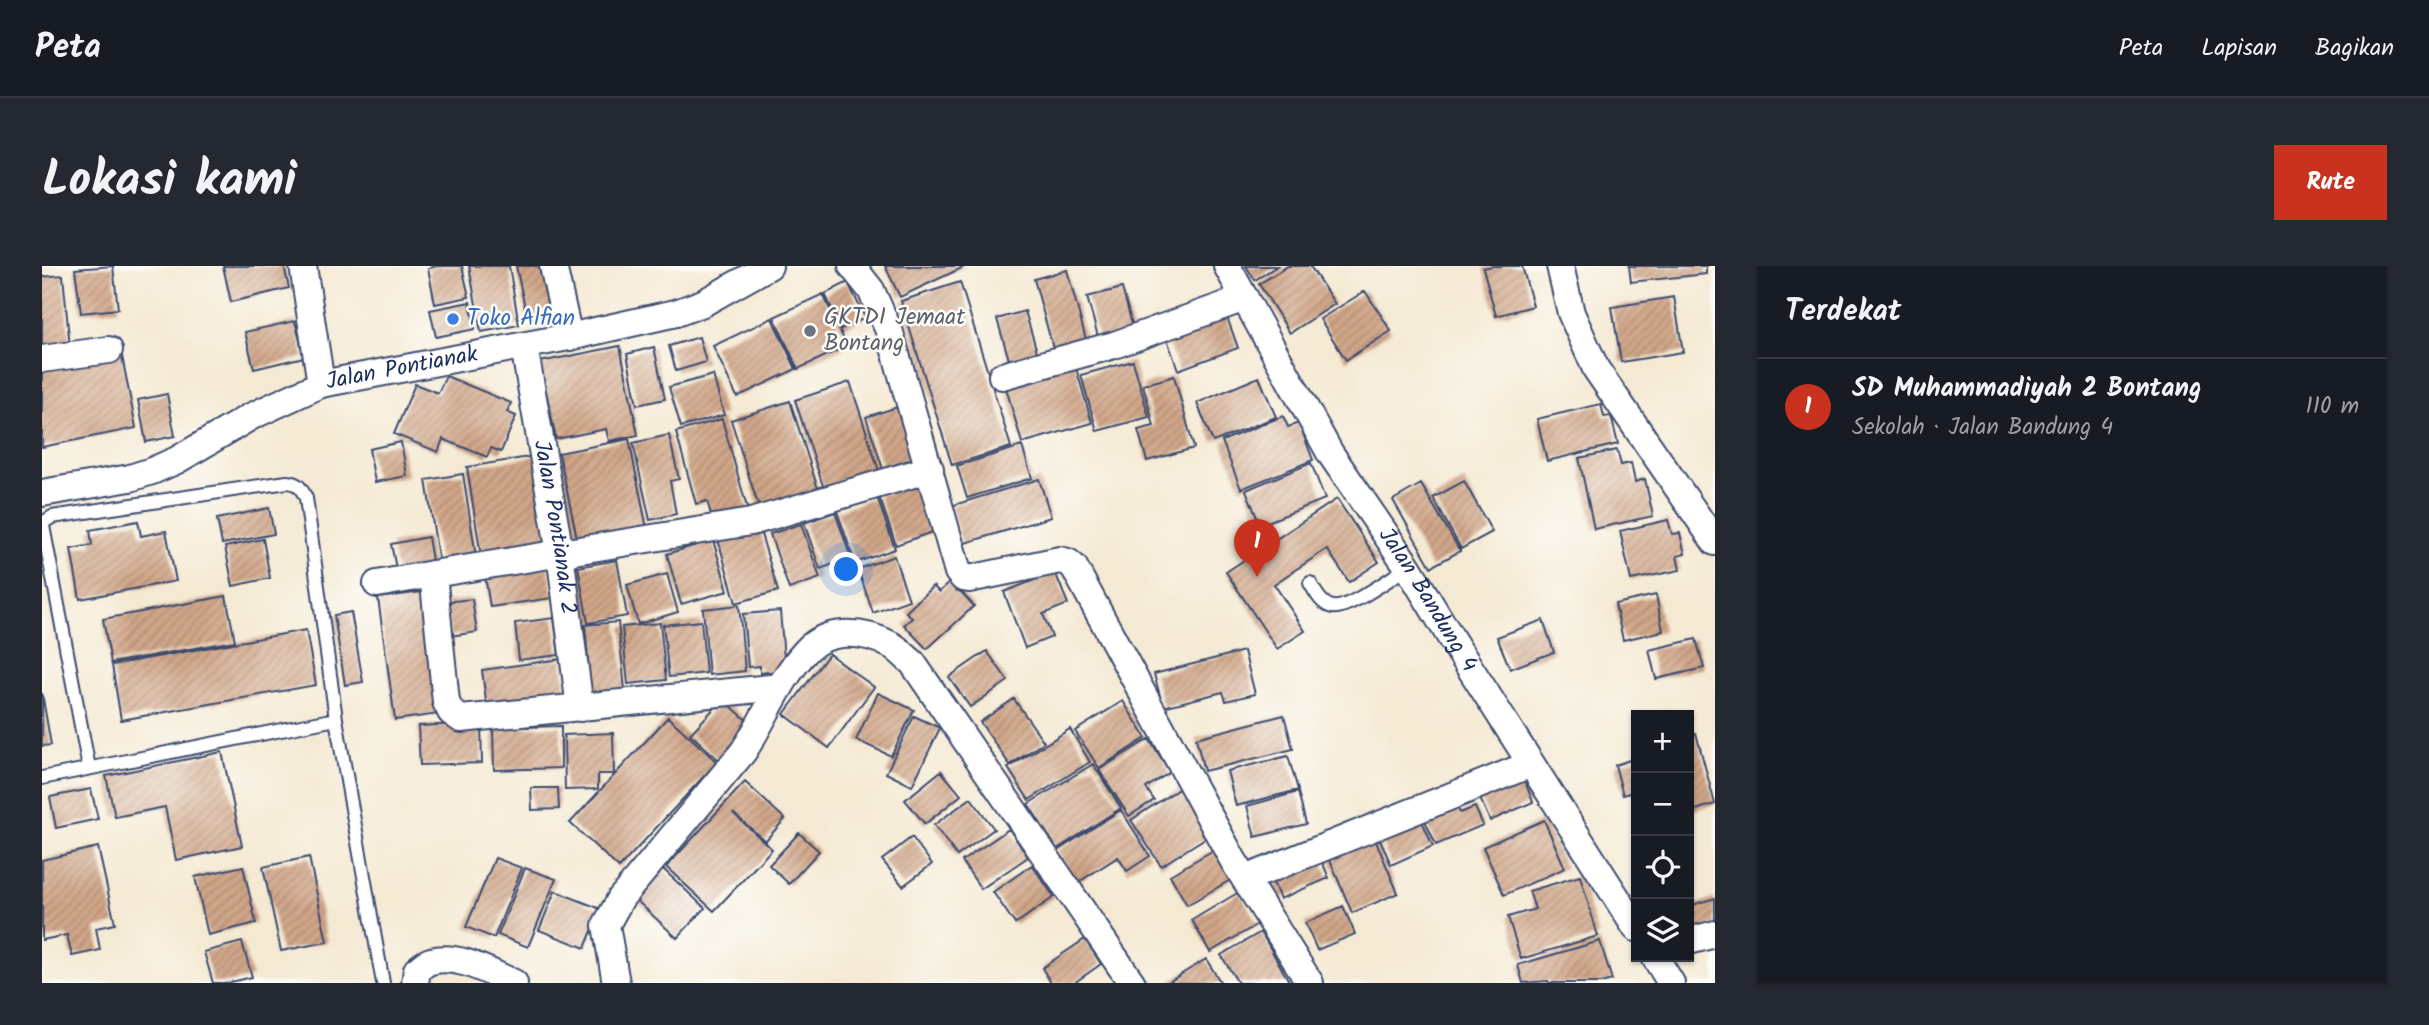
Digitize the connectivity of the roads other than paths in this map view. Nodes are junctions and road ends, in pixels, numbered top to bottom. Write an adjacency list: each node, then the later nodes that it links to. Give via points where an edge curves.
1 (303, 266): 13 (street)
2 (552, 266): 8 (street)
3 (769, 266): 8 (street, Jalan Pontianak, via 676,313)
4 (852, 266): 14 (street, via 870,290 890,333)
5 (1227, 266): 7 (street, Jalan Bandung 4)
6 (1560, 266): 16 (street, via 1571,313 1596,369)
7 (1245, 298): 12 (street, via 1114,345); 18 (street, Jalan Bandung 4, via 1330,453)
8 (569, 338): 9 (street, Jalan Pontianak)
9 (524, 346): 13 (street, Jalan Pontianak); 17 (street, Jalan Pontianak 2)
10 (109, 350): 11 (street)
11 (42, 359)
12 (1002, 376)
13 (321, 384): 15 (street, Jalan Pontianak, via 250,417 177,460 130,478)
14 (930, 469): 17 (street, via 751,523); 28 (street, via 963,578 1060,560 1074,567)
15 (42, 493)
16 (1715, 542)
17 (560, 553): 19 (street); 23 (street, Jalan Pontianak 2)
18 (1408, 567): 20 (lane, via 1338,607 1321,601); 25 (street, Jalan Bandung 4)
19 (433, 574): 21 (street); 23 (street, via 446,702 451,712 461,719)
20 (1310, 583)
21 (377, 584)
22 (780, 687): 23 (street); 37 (street, via 743,752 621,898 606,925); 38 (street, via 807,649 824,638 848,632 893,646 912,662)
23 (580, 708)
24 (336, 719): 26 (lane); 26 (lane, via 306,498 295,483 52,517 43,526); 34 (lane)
25 (1531, 764): 28 (street); 29 (street, Jalan Bandung 4)
26 (89, 768): 27 (lane)
27 (42, 778)
28 (1245, 879): 39 (street)
29 (1631, 920)
30 (1715, 934): 31 (street)
31 (1694, 940)
32 (1658, 962): 33 (street)
33 (1669, 982)
34 (383, 983)
35 (415, 983): 36 (street, via 417,970 430,961 446,960 467,963)
36 (514, 983)
37 (617, 983)
38 (1132, 983)
39 (1310, 983)

